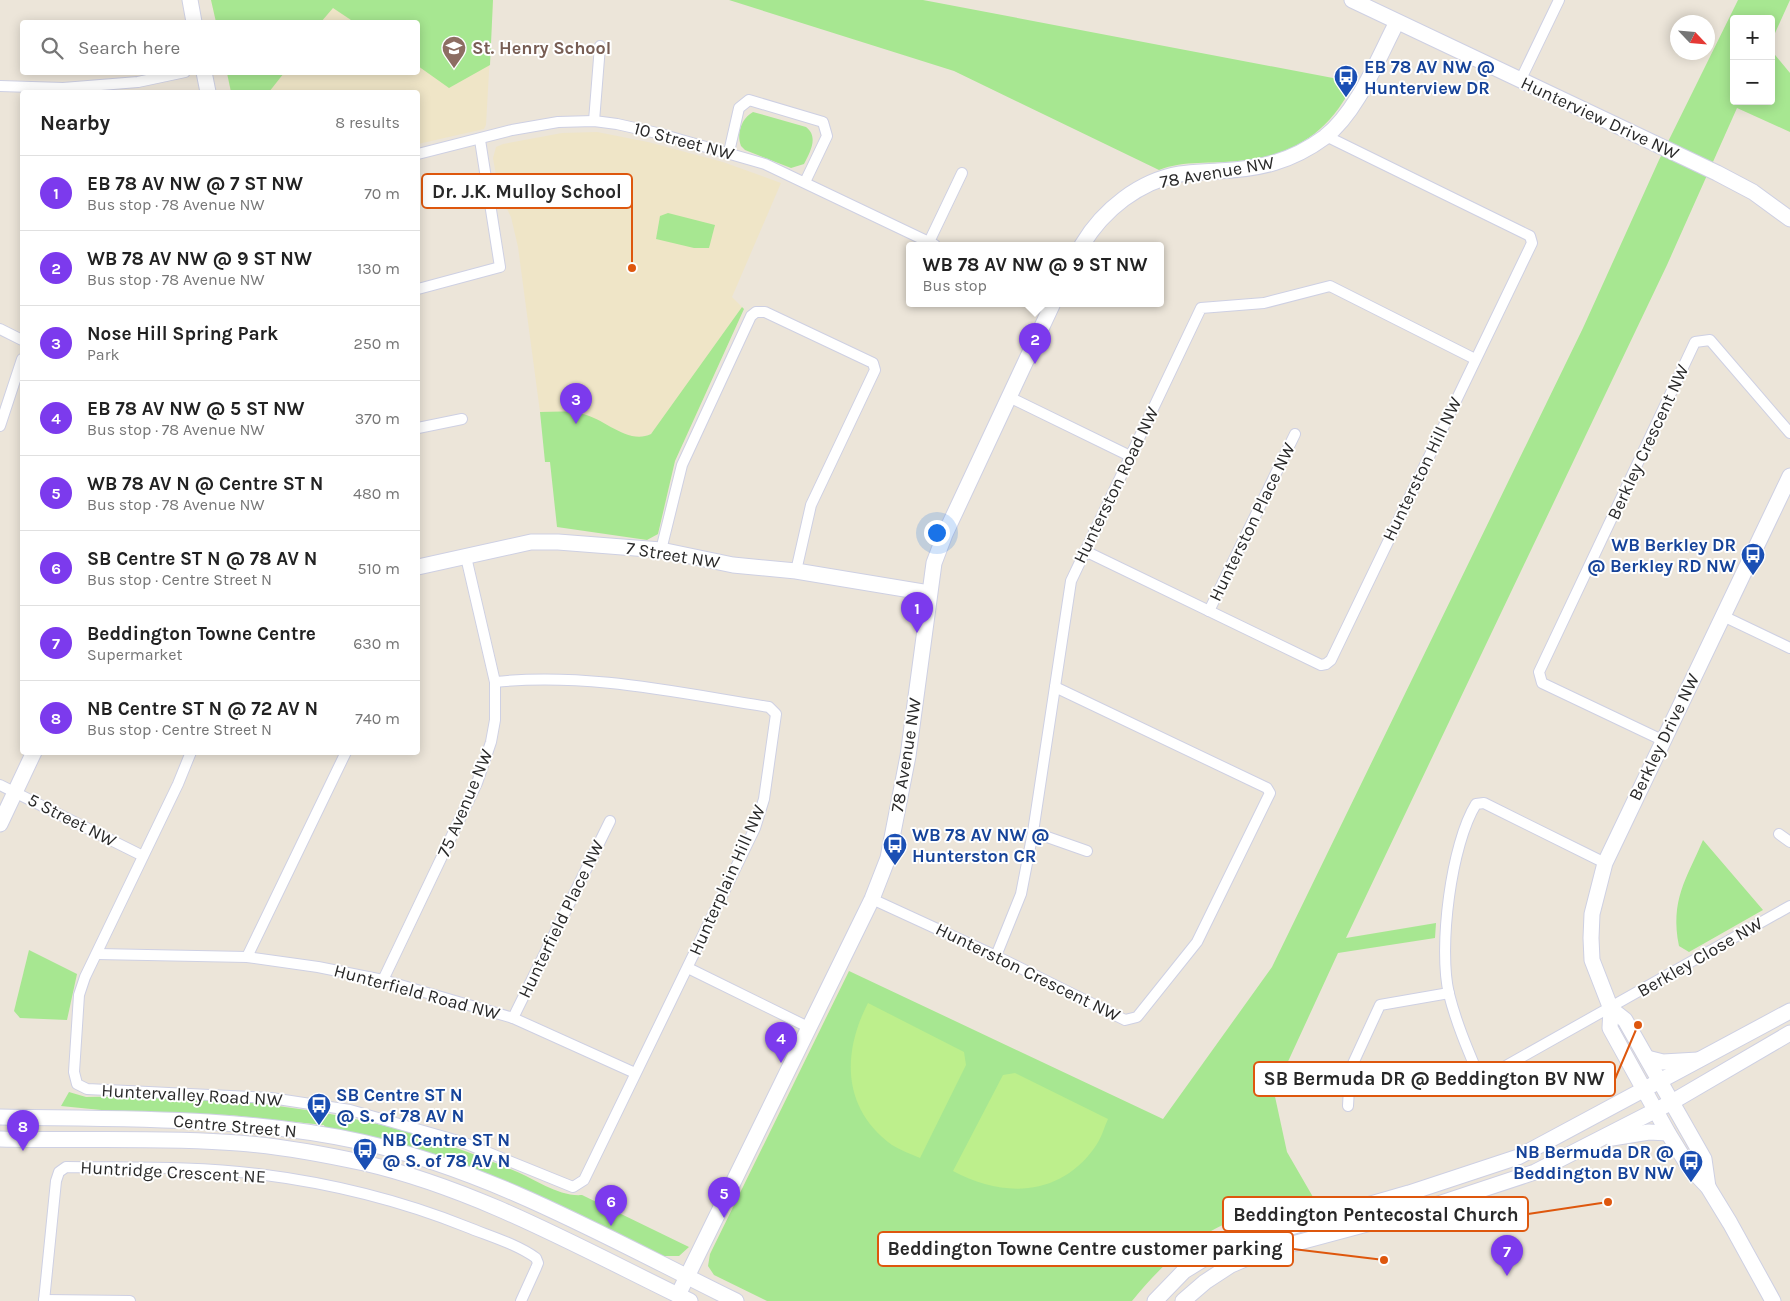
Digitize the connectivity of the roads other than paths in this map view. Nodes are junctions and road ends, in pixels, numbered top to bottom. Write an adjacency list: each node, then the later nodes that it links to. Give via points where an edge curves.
1 (190, 0): 4 (street)
2 (1352, 0): 5 (street, Hunterview Drive NW)
3 (1558, 0): 9 (street)
4 (194, 20)
5 (1397, 22): 9 (street, Hunterview Drive NW); 13 (street, 78 Avenue NW, via 1352,106)
6 (600, 46): 12 (street)
7 (172, 75): 10 (street, via 138,82 63,88)
8 (205, 75): 11 (street)
9 (1520, 81): 19 (street, Hunterview Drive NW, via 1717,173 1753,192)
10 (0, 86)
11 (208, 90)
12 (594, 121): 14 (street, 10 Street NW, via 558,122 512,130); 15 (street, 10 Street NW)
13 (1326, 136): 22 (street, 78 Avenue NW, via 1300,154 1268,166 1181,174 1154,182 1111,208); 27 (street, Hunterston Hill NW, via 1530,236 1532,244)
14 (480, 140): 16 (street, 10 Street NW); 23 (street, via 500,267)
15 (729, 152): 18 (street, 10 Street NW); 18 (street, via 738,108 749,100 822,122 827,136)
16 (420, 154)
17 (962, 173): 21 (street)
18 (805, 182): 20 (street, 10 Street NW)
19 (1790, 219)
20 (928, 242)
21 (933, 242)
22 (1084, 242)
23 (420, 288)
24 (1051, 307): 29 (street, 78 Avenue NW)
25 (0, 329): 26 (street)
26 (20, 339)
27 (1475, 359): 35 (street, Hunterston Road NW, via 1330,286 1264,303 1201,308); 43 (street, Hunterston Hill NW, via 1331,660 1321,665)
28 (20, 365): 31 (street)
29 (1009, 397): 35 (street); 42 (street, 78 Avenue NW, via 945,534 934,563)
30 (462, 419): 32 (street)
31 (0, 426)
32 (420, 428)
33 (1790, 433): 48 (street, Berkley Crescent NW, via 1710,340 1695,342 1539,672 1542,683)
34 (1295, 434): 43 (street, Hunterston Place NW)
35 (1130, 456): 38 (street, Hunterston Road NW)
36 (1790, 476): 44 (street, Berkley Drive NW)
37 (661, 550): 39 (street, 7 Street NW, via 531,542); 41 (street, 7 Street NW, via 733,565); 41 (street, via 682,465 751,316 765,312 872,363 875,370 811,505)
38 (1085, 551): 43 (street, Hunterston Hill NW); 47 (street, Hunterston Road NW, via 1071,581)
39 (466, 557): 40 (street, 7 Street NW); 46 (street, 75 Avenue NW)
40 (420, 568)
41 (796, 571): 42 (street, 7 Street NW)
42 (929, 593): 62 (street, 78 Avenue NW, via 908,756 888,858)
43 (1209, 610)
44 (1723, 616): 45 (street); 48 (street, Berkley Drive NW)
45 (1790, 648)
46 (496, 682): 67 (street, Hunterplain Hill NW, via 523,678 577,679 769,707 776,714 764,799 755,828); 68 (street, 75 Avenue NW, via 487,758)
47 (1055, 688): 56 (street, Hunterston Road NW); 65 (street, Hunterston Crescent NW, via 1270,792 1197,942 1137,1016 1125,1020)
48 (1662, 740): 61 (street, Berkley Drive NW)
49 (33, 755): 53 (street)
50 (190, 755): 60 (street)
51 (345, 755): 66 (street)
52 (0, 785): 53 (street, 5 Street NW)
53 (15, 792): 55 (street); 60 (street, 5 Street NW)
54 (610, 821): 72 (street, Hunterfield Place NW)
55 (0, 824)
56 (1033, 832): 59 (street); 65 (street, Hunterston Road NW, via 1021,894)
57 (1779, 834): 58 (street)
58 (1790, 842)
59 (1086, 851)
60 (143, 856): 64 (street)
61 (1605, 862): 69 (street, via 1484,803 1476,804 1470,812 1454,865 1445,931); 70 (street, Berkley Drive NW, via 1592,914 1591,938 1592,960)
62 (872, 899): 65 (street, Hunterston Crescent NW); 73 (street, 78 Avenue NW)
63 (1790, 906): 70 (street, Berkley Close NW)
64 (97, 954): 66 (street, Hunterfield Road NW); 89 (street, Huntervalley Road NW, via 79,995 74,1072 81,1087 271,1098 350,1110 462,1142 561,1184)
65 (996, 956)
66 (247, 958): 68 (street, Hunterfield Road NW)
67 (688, 968): 73 (street); 77 (street, Hunterplain Hill NW)
68 (383, 980): 72 (street, Hunterfield Road NW)
69 (1449, 993): 70 (street, Berkley Close NW, via 1478,1074 1488,1076); 81 (street, via 1380,1005 1350,1070)
70 (1611, 1008): 75 (street, Berkley Drive NW, via 1625,1020); 79 (street, Berkley Drive NW, via 1610,1028)
71 (1790, 1011): 76 (street)
72 (513, 1018): 77 (street, Hunterfield Road NW)
73 (808, 1026): 91 (street, 78 Avenue NW)
74 (1790, 1033): 80 (street)
75 (1647, 1058): 76 (street, via 1663,1062); 78 (street, Berkley Drive NW)
76 (1702, 1060): 78 (street)
77 (635, 1073): 89 (street, Hunterplain Hill NW, via 584,1180)
78 (1661, 1082): 79 (street); 80 (street, Berkley Drive NW)
79 (1646, 1090): 83 (street, Berkley Drive NW); 97 (street, via 1518,1158 1226,1246 1184,1271)
80 (1672, 1102): 83 (street); 90 (street, Berkley Drive NW, via 1704,1159)
81 (1348, 1106)
82 (0, 1109): 85 (street, via 40,1110)
83 (1657, 1110): 86 (street, Berkley Drive NW); 88 (street)
84 (0, 1117): 85 (street, Centre Street N)
85 (58, 1118): 91 (street, Centre Street N, via 220,1122 267,1126 364,1142 454,1169 519,1194)
86 (1668, 1133): 88 (street, via 1649,1132); 90 (street, Berkley Drive NW, via 1689,1167)
87 (0, 1139): 92 (street, Centre Street N, via 238,1143 366,1164 457,1192 508,1213)
88 (1603, 1139): 98 (street, via 1535,1172 1423,1209 1259,1252 1205,1282)
89 (577, 1185)
90 (1708, 1187): 99 (street)
91 (687, 1277): 92 (street, 78 Avenue NW); 96 (street, Centre Street N)
92 (681, 1299)
93 (44, 1300): 94 (street); 95 (street, Huntridge Crescent NE, via 56,1181 59,1172 66,1167 257,1173 400,1203 495,1238 536,1258 536,1268)
94 (130, 1301)
95 (521, 1301)
96 (736, 1301)
97 (1155, 1301)
98 (1182, 1301)
99 (1773, 1301)

